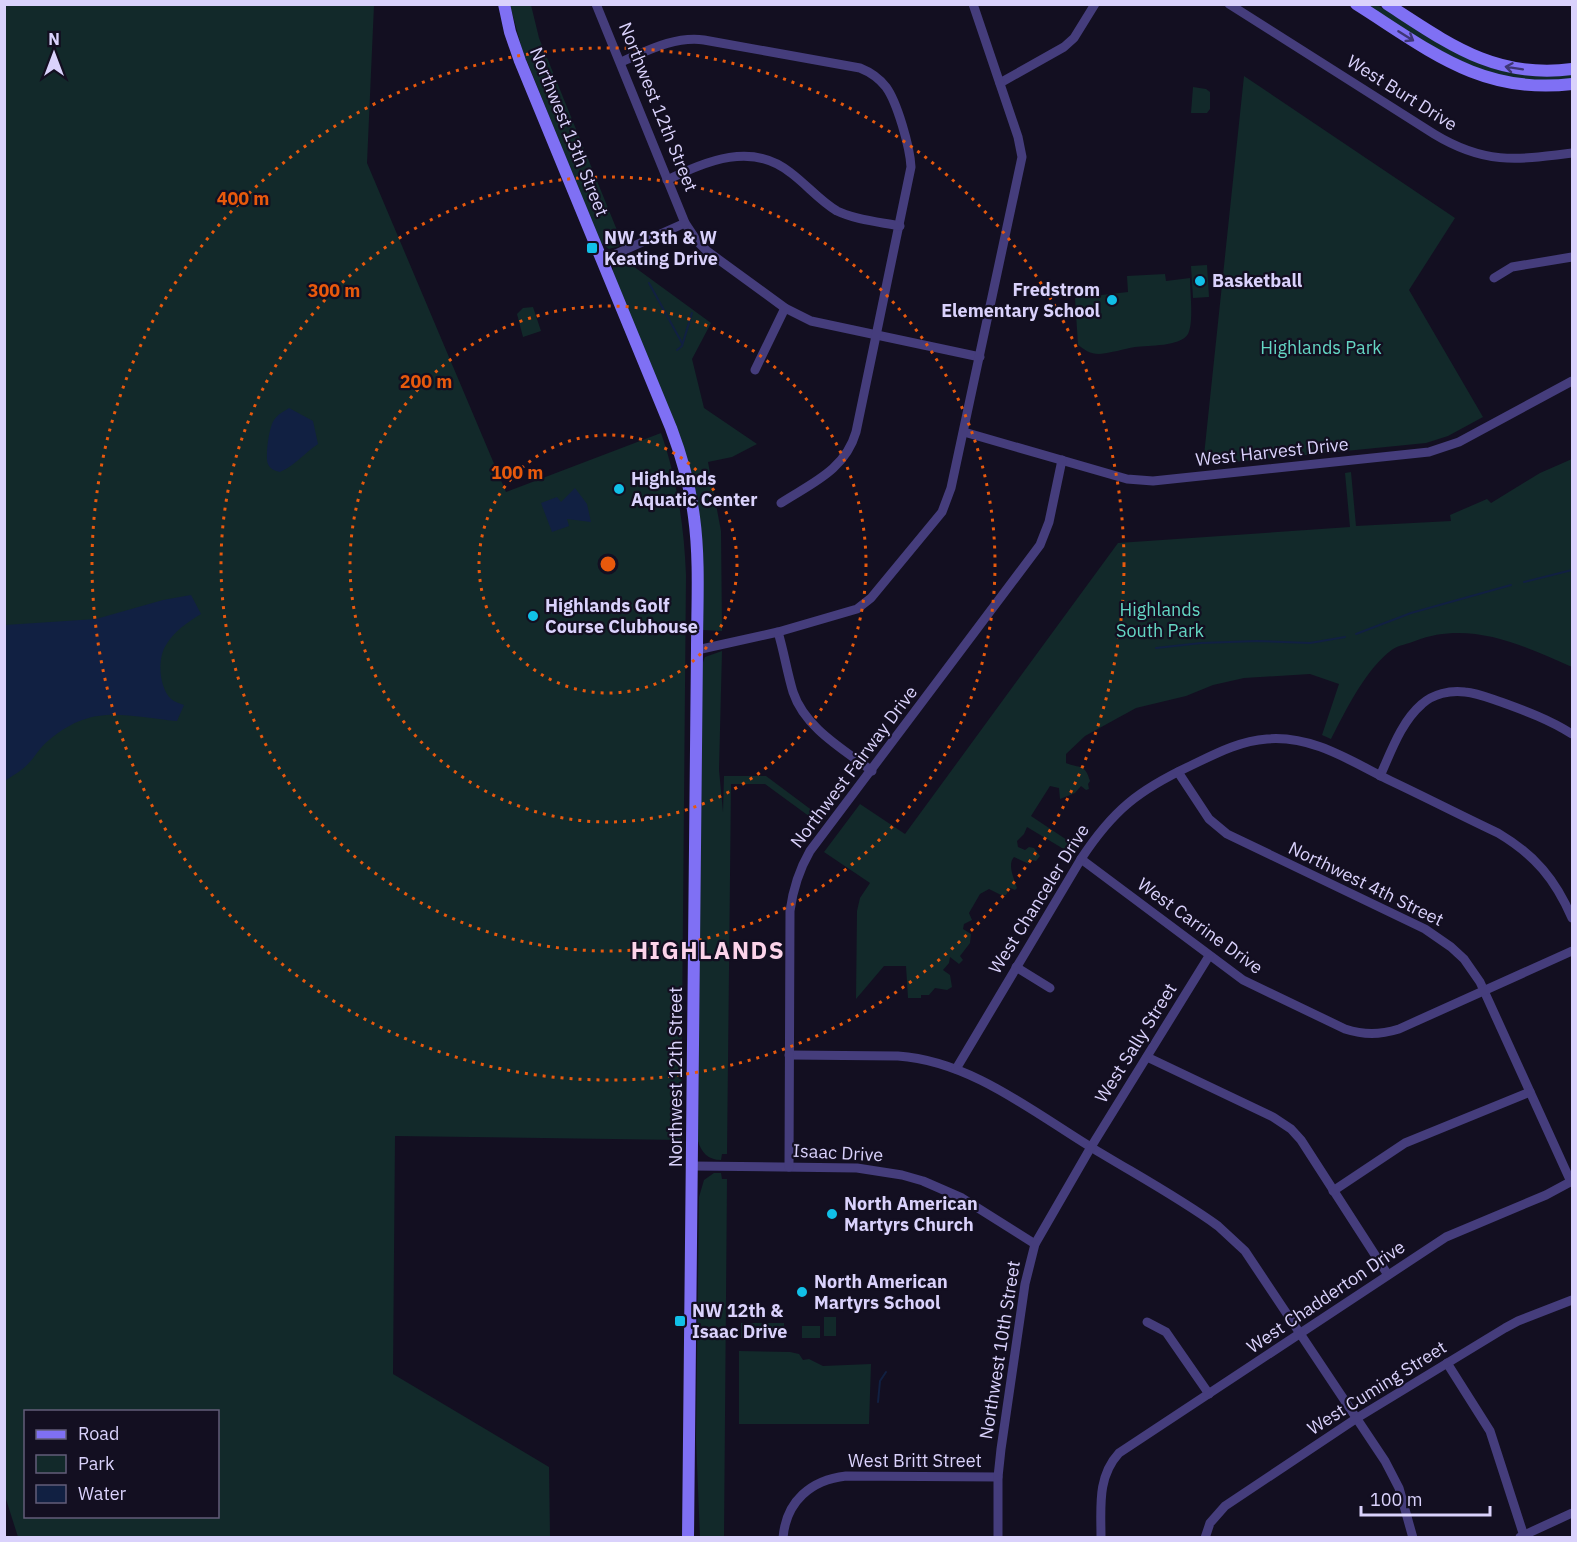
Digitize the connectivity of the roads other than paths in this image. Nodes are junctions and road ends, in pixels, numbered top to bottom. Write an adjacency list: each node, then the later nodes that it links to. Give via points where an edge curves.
1 (504, 4): 17 (main road, Northwest 13th Street, via 520,61)
2 (597, 4): 8 (street, Northwest 12th Street)
3 (973, 4): 10 (street)
4 (1095, 4): 10 (street, via 1064,48)
5 (1356, 4): 11 (main road, one-way to 11, via 1468,71 1517,85)
6 (1387, 4): 9 (main road, one-way to 6, via 1519,69 1480,59)
7 (1233, 5): 12 (street, West Burt Drive, via 1459,148 1506,159)
8 (621, 62): 13 (street, Northwest 12th Street); 15 (street, via 670,42 696,39 868,71 889,92 911,157)
9 (1572, 69)
10 (1000, 83): 21 (street, via 1022,157)
11 (1572, 84)
12 (1572, 153)
13 (667, 180): 14 (street, Northwest 12th Street); 15 (street, via 722,158 760,157 785,168 842,213)
14 (685, 223): 17 (street); 19 (street, via 707,251)
15 (900, 226): 20 (street)
16 (1572, 257): 18 (street, via 1512,267)
17 (602, 260): 28 (main road, Northwest 13th Street, via 671,428 686,475 697,548)
18 (1494, 278)
19 (785, 308): 20 (street, via 812,321); 22 (street)
20 (877, 334): 21 (street); 26 (street, via 850,449 838,466)
21 (980, 357): 24 (street)
22 (755, 370)
23 (1572, 381): 25 (street, West Harvest Drive, via 1459,442 1419,454 1153,481 1127,479)
24 (964, 432): 25 (street, West Harvest Drive); 27 (street, via 946,504 871,598 850,612)
25 (1062, 460): 30 (street, Northwest Fairway Drive, via 1040,545)
26 (781, 503)
27 (778, 632): 28 (street); 30 (street, via 794,693 808,719)
28 (697, 650): 45 (main road, Northwest 12th Street)
29 (1572, 734): 32 (street, via 1530,713 1476,694 1446,692 1424,702 1411,715)
30 (872, 771): 40 (street, Northwest Fairway Drive, via 810,851 793,890)
31 (1178, 772): 32 (street, West Chanceler Drive, via 1238,744 1282,738 1327,749); 33 (street, West Chanceler Drive, via 1118,811); 39 (street, Northwest 4th Street, via 1219,828 1425,929 1464,959)
32 (1380, 776): 34 (street, West Chanceler Drive, via 1513,842 1551,878)
33 (1081, 859): 36 (street, West Carrine Drive); 37 (street, West Chanceler Drive)
34 (1572, 918)
35 (1572, 951): 39 (street, West Carrine Drive)
36 (1209, 956): 39 (street, West Carrine Drive, via 1254,986 1358,1033 1399,1029); 41 (street, West Sally Street)
37 (1016, 967): 38 (street); 42 (street, West Chanceler Drive)
38 (1050, 988)
39 (1485, 991): 43 (street, Northwest 4th Street)
40 (789, 1055): 42 (street, via 912,1057); 46 (street, Northwest Fairway Drive)
41 (1147, 1057): 44 (street, West Sally Street); 48 (street, via 1284,1122 1301,1140)
42 (956, 1069): 44 (street)
43 (1530, 1092): 47 (street, Northwest 4th Street); 48 (street, via 1405,1143)
44 (1091, 1147): 49 (street, Northwest 10th Street); 53 (street, via 1205,1216 1232,1238 1245,1251)
45 (693, 1166): 46 (street, Isaac Drive); 57 (main road, Northwest 12th Street)
46 (789, 1167): 49 (street, Isaac Drive, via 869,1169 923,1181 962,1198)
47 (1572, 1182): 50 (street, West Chadderton Drive, via 1454,1233)
48 (1333, 1191): 50 (street)
49 (1035, 1244): 58 (street, Northwest 10th Street, via 1025,1284)
50 (1388, 1275): 53 (street, West Chadderton Drive)
51 (1572, 1300): 54 (street, West Cuming Street, via 1518,1321)
52 (1147, 1322): 55 (street, via 1166,1332)
53 (1300, 1333): 55 (street, West Chadderton Drive); 56 (street)
54 (1447, 1363): 56 (street, West Cuming Street); 60 (street, via 1490,1431)
55 (1209, 1394): 65 (street, West Chadderton Drive, via 1131,1445 1111,1463 1103,1482)
56 (1357, 1418): 66 (street, West Cuming Street, via 1232,1500 1210,1523); 67 (street, via 1396,1480)
57 (690, 1467): 61 (main road, Northwest 12th Street); 62 (main road, Northwest 12th Street)
58 (998, 1477): 63 (street, West Britt Street, via 846,1476 822,1482 801,1495 787,1517); 64 (street, Northwest 10th Street)
59 (1572, 1513): 60 (street)
60 (1522, 1537)
61 (688, 1538)
62 (694, 1538)
63 (783, 1538)
64 (998, 1538)
65 (1101, 1538)
66 (1205, 1538)
67 (1413, 1538)

